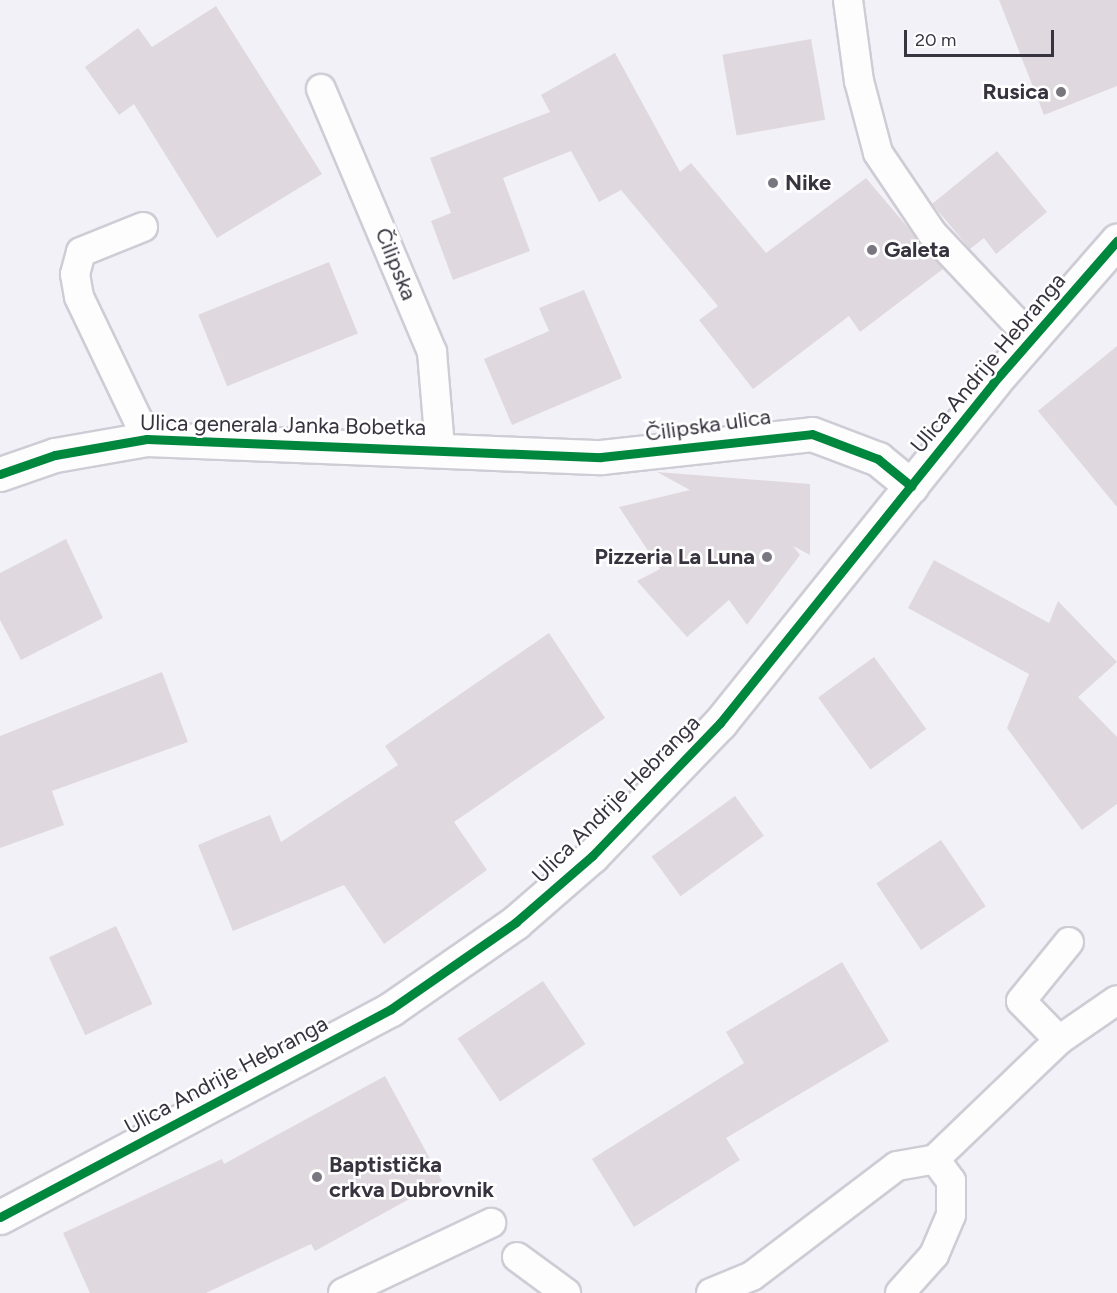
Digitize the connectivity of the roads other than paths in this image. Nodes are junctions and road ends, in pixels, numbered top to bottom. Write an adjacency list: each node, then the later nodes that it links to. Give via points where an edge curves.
1 (848, 0): 5 (lane, via 859,81 878,153 932,232)
2 (321, 88): 7 (lane, Čilipska, via 432,352)
3 (142, 227): 6 (lane, via 81,252 75,274 79,297)
4 (1117, 241): 5 (street, Ulica Andrije Hebranga)
5 (1032, 339): 10 (street, Ulica Andrije Hebranga)
6 (147, 439): 7 (street, Ulica generala Janka Bobetka); 9 (street, Ulica generala Janka Bobetka, via 55,455)
7 (440, 448): 8 (street, Ulica generala Janka Bobetka)
8 (497, 451): 10 (street, Čilipska ulica, via 601,457 812,434 867,453)
9 (0, 474)
10 (911, 486): 15 (street, Ulica Andrije Hebranga, via 720,723 592,856 516,922 391,1009)
11 (1069, 942): 13 (lane, via 1021,1001)
12 (1117, 1000): 13 (lane)
13 (1059, 1040): 14 (lane)
14 (935, 1159): 20 (lane, via 897,1166 752,1276); 21 (lane, via 951,1181 951,1215 934,1255)
15 (0, 1217)
16 (491, 1223): 18 (lane)
17 (517, 1257): 19 (lane)
18 (343, 1293)
19 (566, 1293)
20 (711, 1293)
21 (900, 1293)

